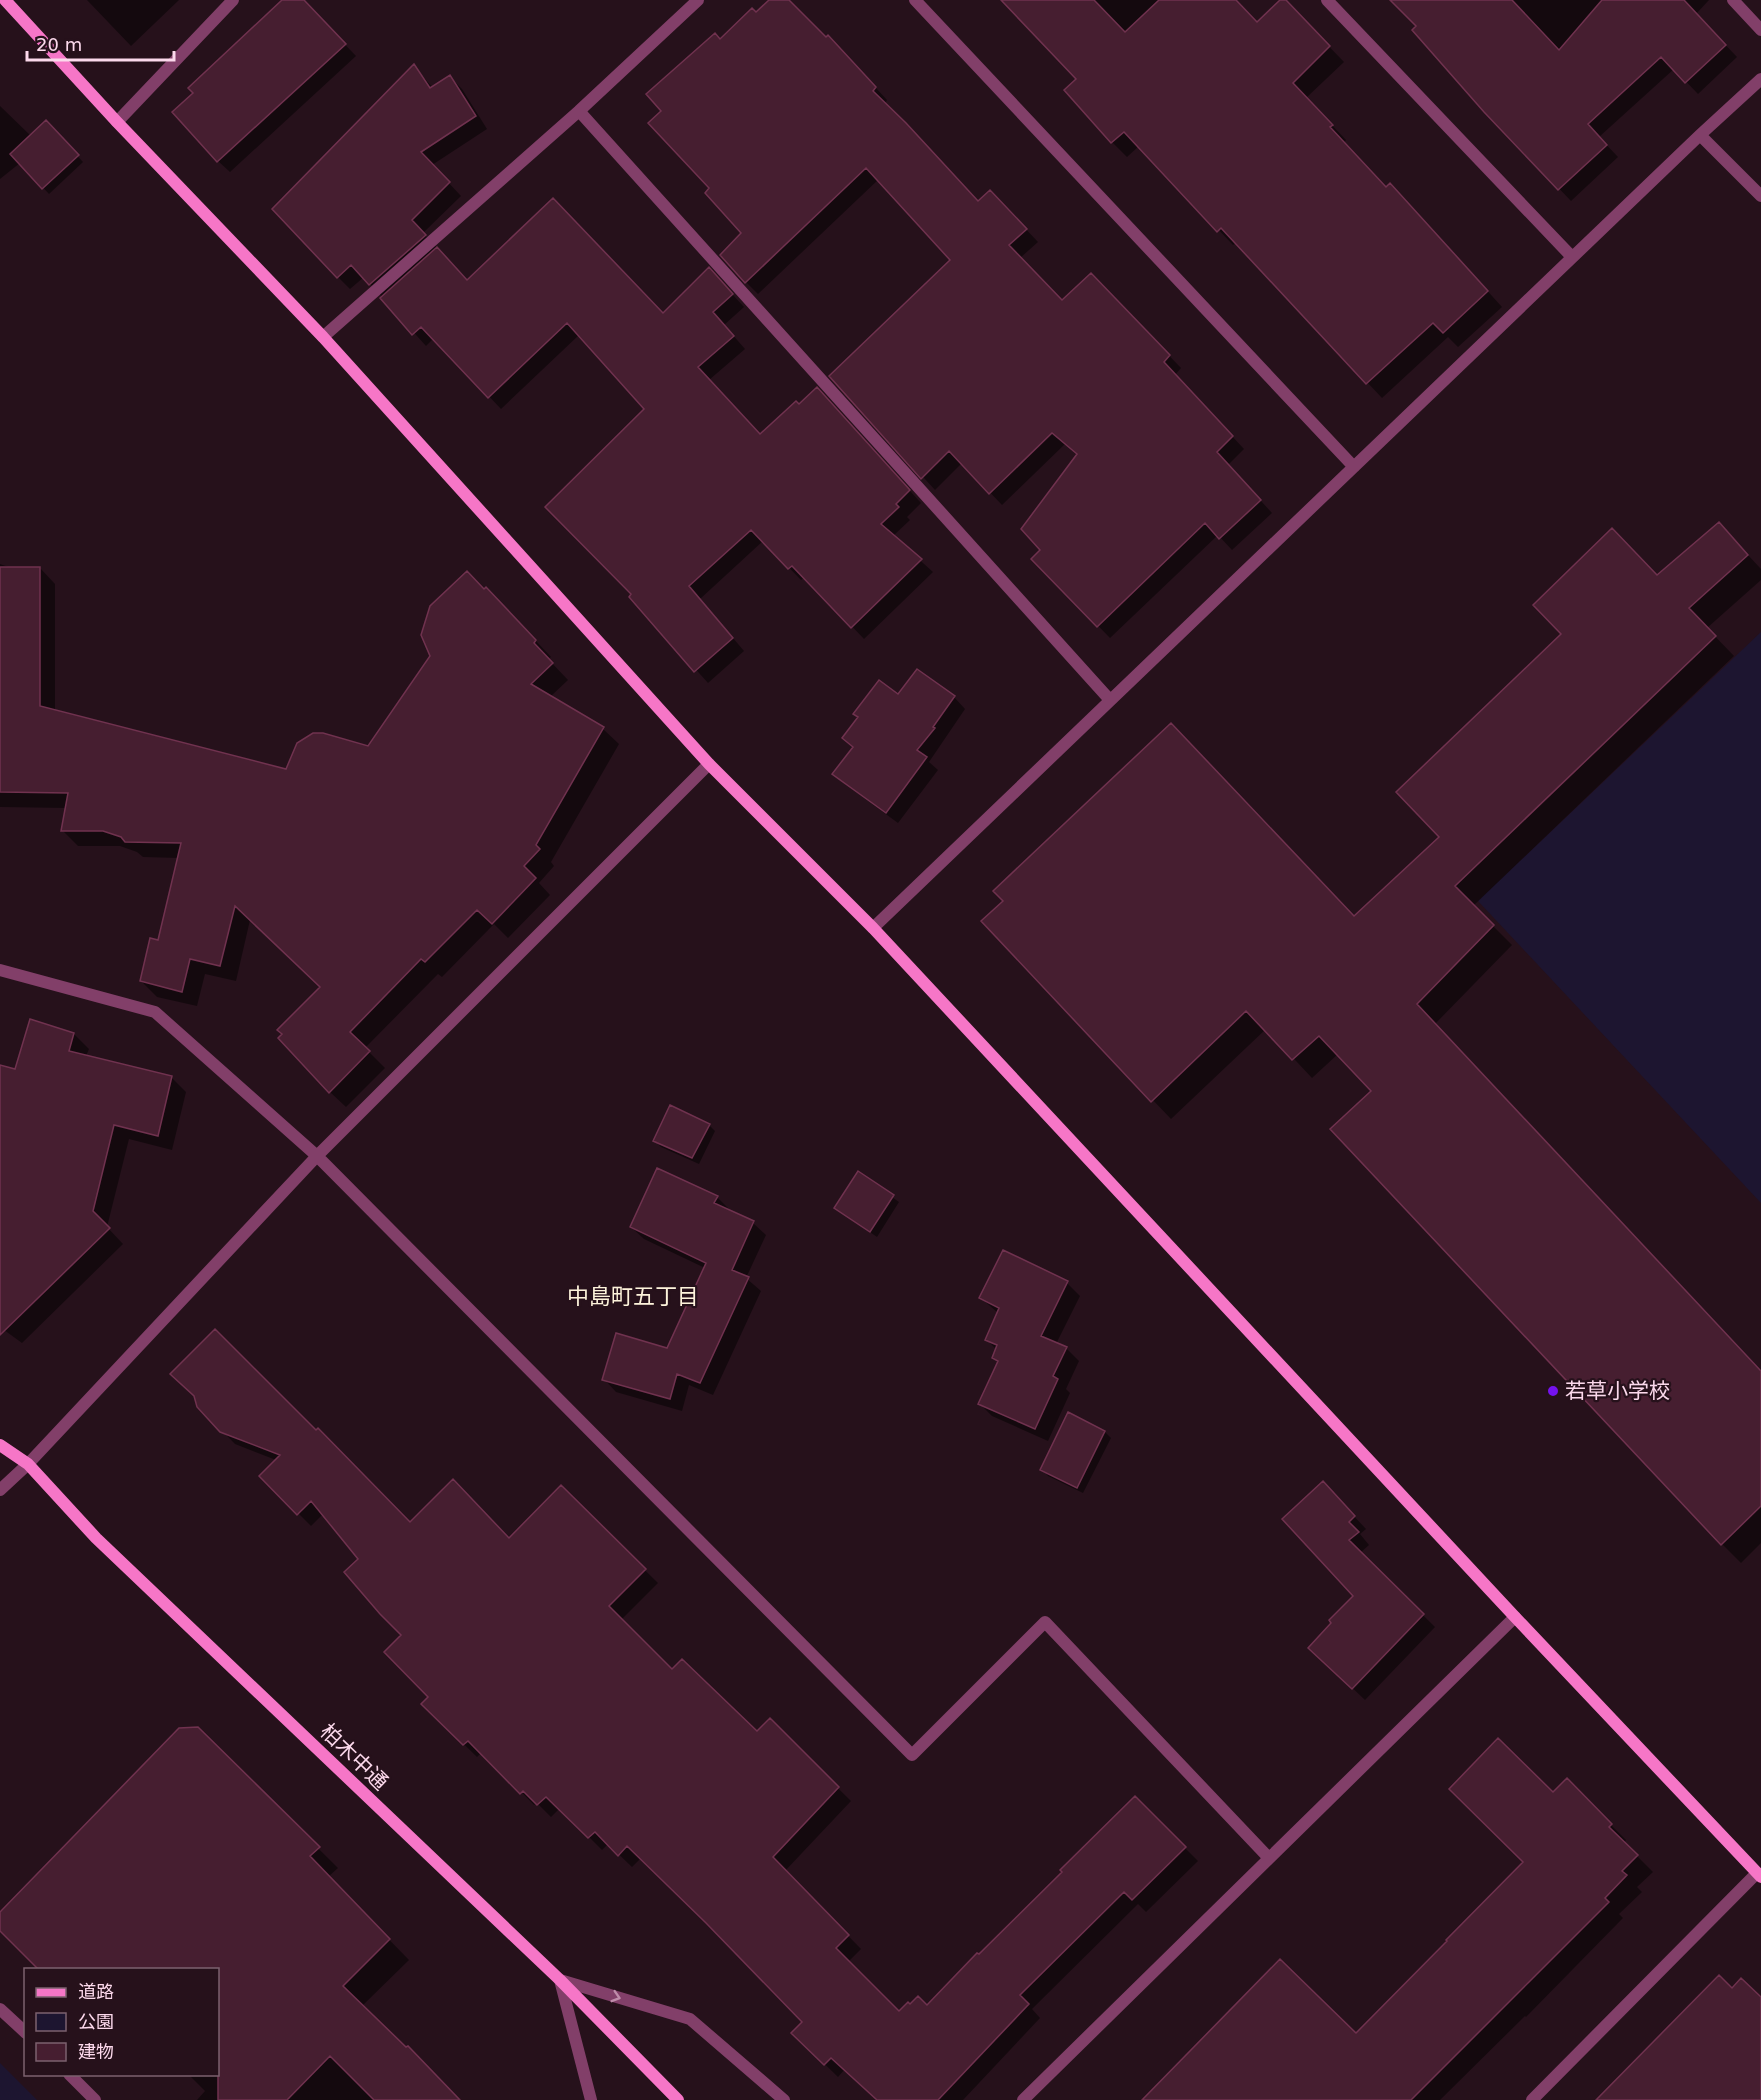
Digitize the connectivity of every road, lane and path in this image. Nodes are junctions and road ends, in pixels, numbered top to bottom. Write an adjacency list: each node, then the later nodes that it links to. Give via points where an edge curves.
1 (4, 0): 10 (street)
2 (233, 0): 10 (street)
3 (698, 0): 9 (street)
4 (915, 0): 15 (street)
5 (1327, 0): 13 (street)
6 (1733, 0): 7 (street)
7 (1761, 30)
8 (1761, 79): 11 (street)
9 (579, 111): 14 (street); 16 (street)
10 (117, 122): 14 (street)
11 (1700, 135): 12 (street); 13 (street)
12 (1761, 196)
13 (1572, 257): 15 (street)
14 (323, 337): 17 (street)
15 (1354, 467): 16 (street)
16 (1110, 700): 18 (street)
17 (710, 764): 18 (street); 20 (street)
18 (873, 928): 24 (street)
19 (0, 970): 20 (street, via 155,1012)
20 (316, 1156): 22 (street); 25 (street, via 912,1755 1045,1622)
21 (0, 1445): 22 (street, 柏木中通)
22 (27, 1464): 23 (street); 27 (street, 柏木中通, via 96,1538)
23 (0, 1490)
24 (1515, 1617): 25 (street); 26 (street)
25 (1269, 1858): 35 (street)
26 (1759, 1875): 36 (street)
27 (560, 1980): 32 (street); 33 (street, 柏木中通); 34 (street, one-way to 34, via 690,2019)
28 (0, 2009): 29 (street)
29 (24, 2031)
30 (71, 2076): 31 (street)
31 (95, 2100)
32 (591, 2100)
33 (678, 2100)
34 (784, 2100)
35 (1023, 2100)
36 (1532, 2100)

